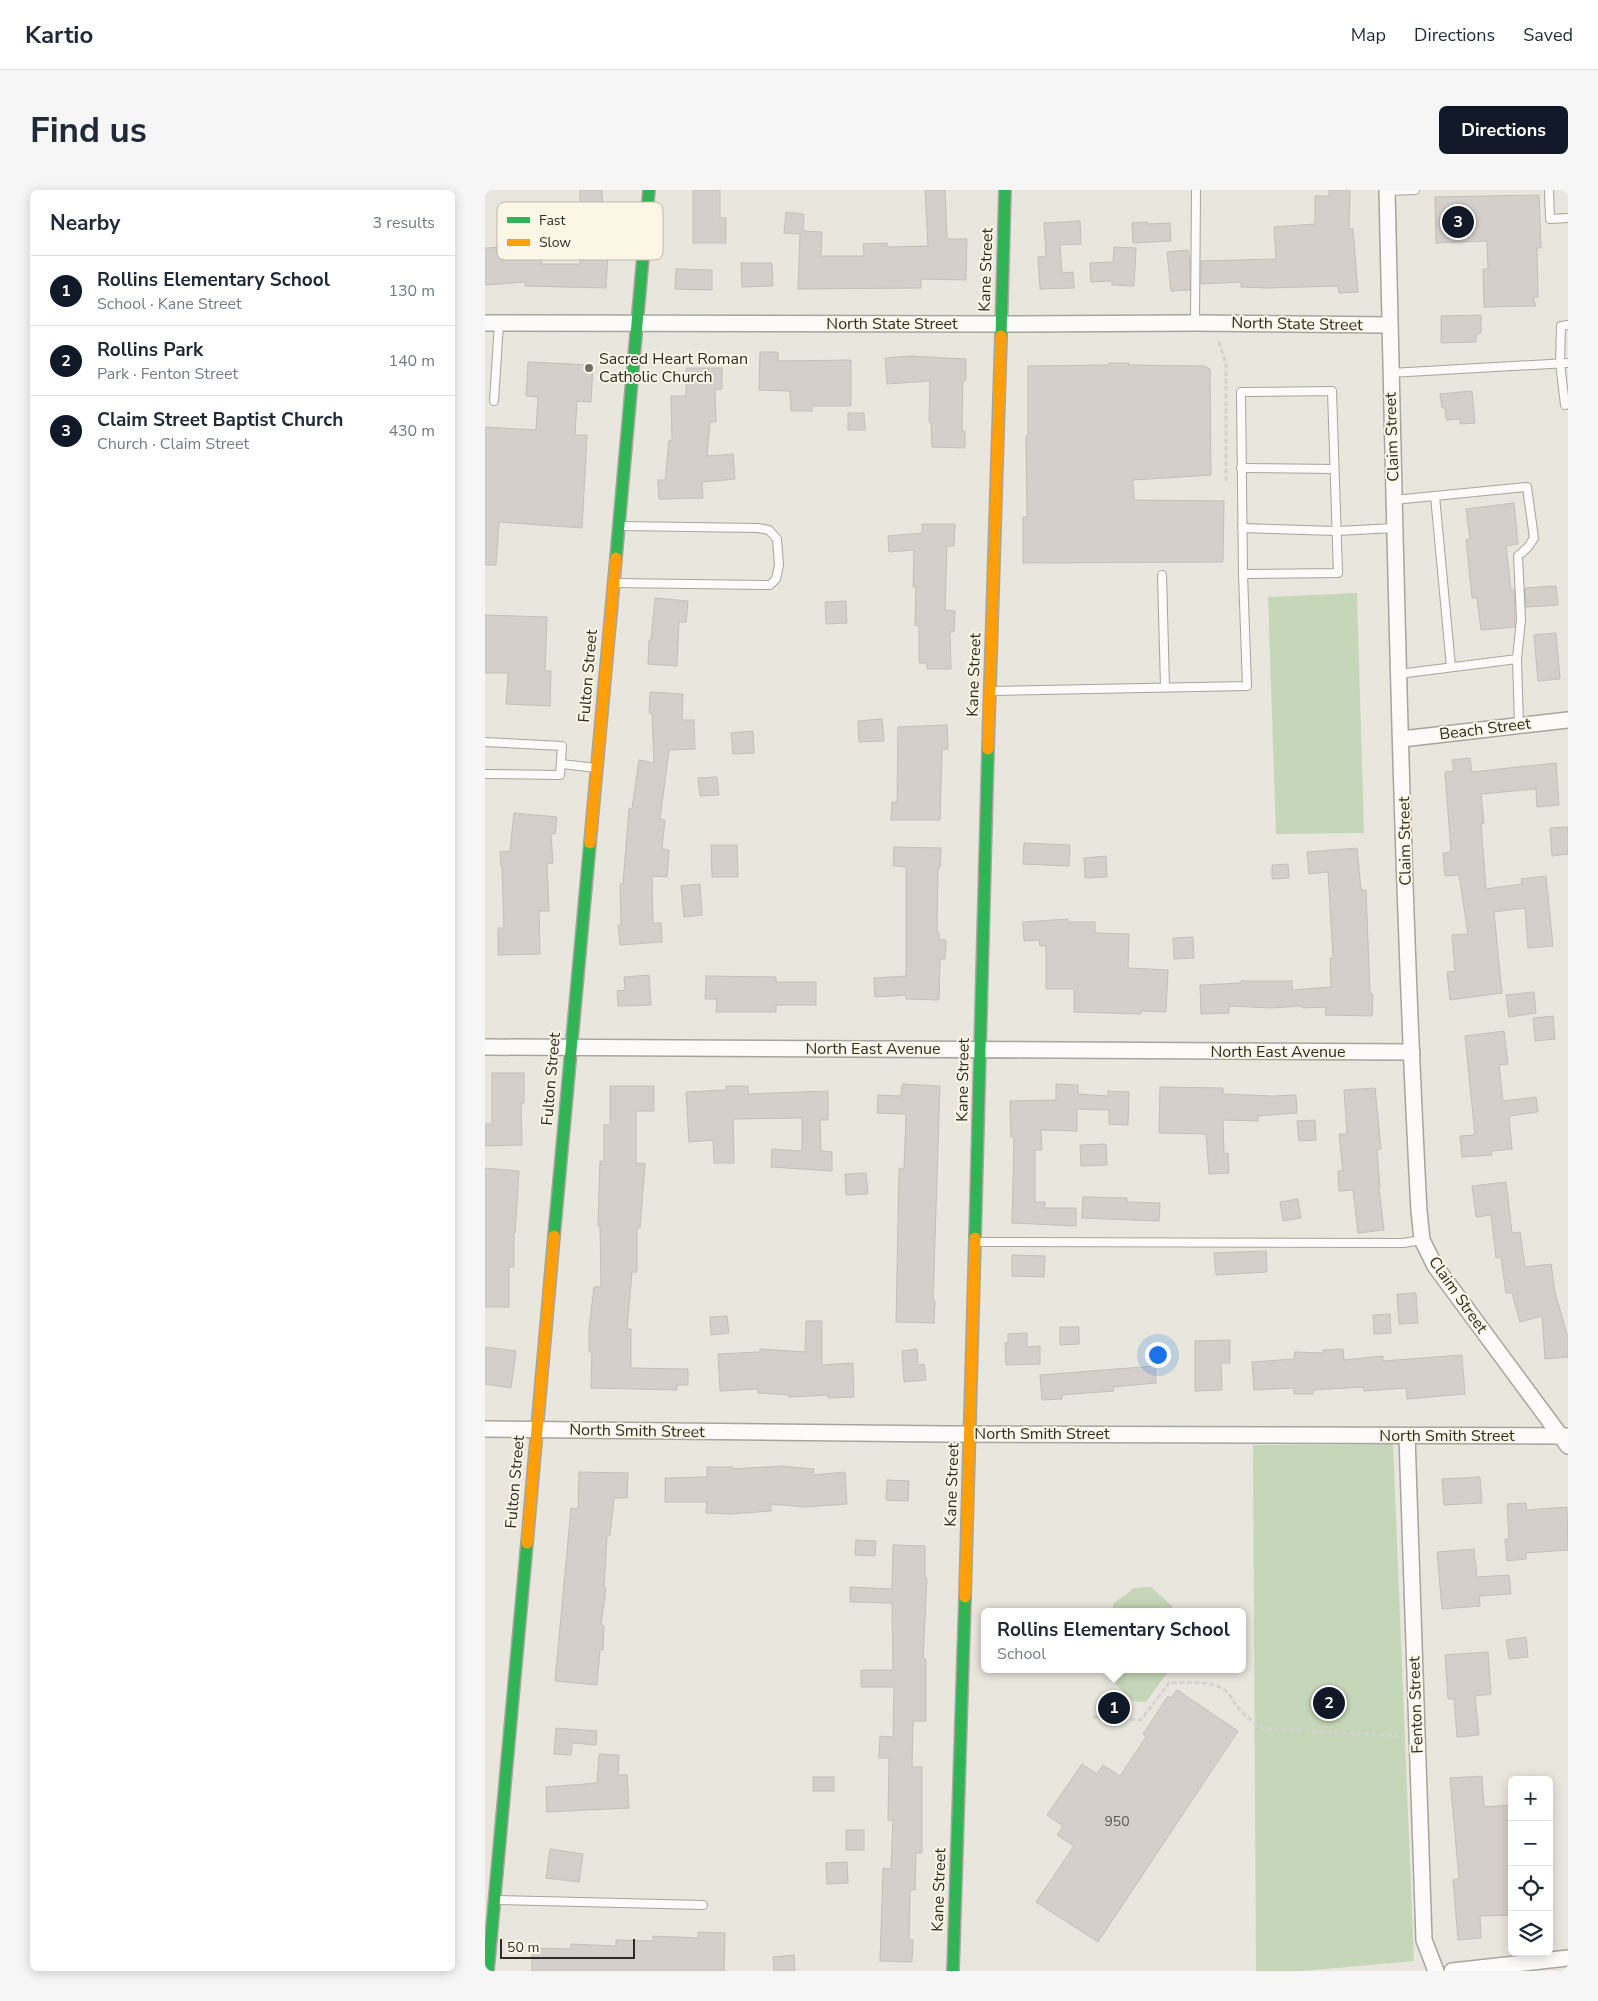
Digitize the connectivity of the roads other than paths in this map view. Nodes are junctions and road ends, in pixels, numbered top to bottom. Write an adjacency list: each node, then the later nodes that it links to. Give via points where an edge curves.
1 (1005, 190): 11 (street, Kane Street)
2 (1196, 190): 10 (lane)
3 (1415, 190): 5 (lane)
4 (1549, 190): 6 (lane, via 1549,219)
5 (1387, 191): 12 (street, Claim Street)
6 (1568, 218)
7 (643, 260): 9 (street, Fulton Street)
8 (492, 322): 9 (street, North State Street); 16 (lane)
9 (637, 323): 11 (street, North State Street); 22 (street, Fulton Street)
10 (1195, 323): 11 (street, North State Street); 12 (street, North State Street)
11 (1001, 324): 33 (street, Kane Street)
12 (1390, 325): 15 (street, Claim Street)
13 (1568, 325): 14 (lane, via 1561,326)
14 (1564, 363): 15 (lane); 17 (lane, via 1565,404)
15 (1390, 373): 21 (street, Claim Street)
16 (494, 401)
17 (1568, 404)
18 (1241, 468): 19 (lane); 19 (lane, via 1241,392 1332,391); 23 (lane)
19 (1334, 469): 25 (lane)
20 (1435, 496): 21 (lane); 29 (lane, via 1527,487 1534,538 1518,556 1521,619); 30 (lane)
21 (1394, 500): 24 (street, Claim Street)
22 (618, 526): 28 (street, Fulton Street); 28 (lane, via 769,530 777,539 779,565 776,580 770,585)
23 (1242, 528): 25 (lane); 26 (lane)
24 (1395, 528): 25 (lane); 31 (street, Claim Street)
25 (1337, 531): 26 (lane, via 1338,574)
26 (1243, 574): 32 (lane, via 1247,686)
27 (1162, 575): 32 (lane)
28 (613, 583): 39 (street, Fulton Street)
29 (1517, 659): 30 (lane); 35 (lane)
30 (1451, 667): 31 (lane)
31 (1399, 674): 36 (street, Claim Street)
32 (1165, 687): 33 (lane)
33 (990, 690): 43 (street, Kane Street)
34 (1568, 720): 35 (street, Beach Street)
35 (1519, 725): 36 (street, Beach Street)
36 (1401, 739): 44 (street, Claim Street)
37 (485, 742): 38 (lane, via 562,746)
38 (562, 764): 39 (lane); 40 (lane, via 560,775)
39 (596, 768): 42 (street, Fulton Street)
40 (485, 774)
41 (485, 1047): 42 (street, North East Avenue)
42 (571, 1047): 43 (street, North East Avenue); 48 (street, Fulton Street)
43 (980, 1050): 44 (street, North East Avenue); 46 (street, Kane Street)
44 (1412, 1052): 45 (street, Claim Street)
45 (1422, 1240): 46 (lane, via 1403,1243); 51 (street, Claim Street, via 1435,1266)
46 (975, 1242): 49 (street, Kane Street)
47 (485, 1429): 48 (street, North Smith Street)
48 (536, 1430): 49 (street, North Smith Street); 52 (street, Fulton Street)
49 (970, 1434): 50 (street, North Smith Street); 56 (street, Kane Street)
50 (1407, 1436): 51 (street, North Smith Street); 57 (street, Fenton Street, via 1424,1940)
51 (1566, 1440)
52 (493, 1900): 53 (lane); 55 (street, Fulton Street)
53 (703, 1905)
54 (1568, 1958): 58 (street)
55 (488, 1971)
56 (953, 1971)
57 (1436, 1971)
58 (1452, 1971)

